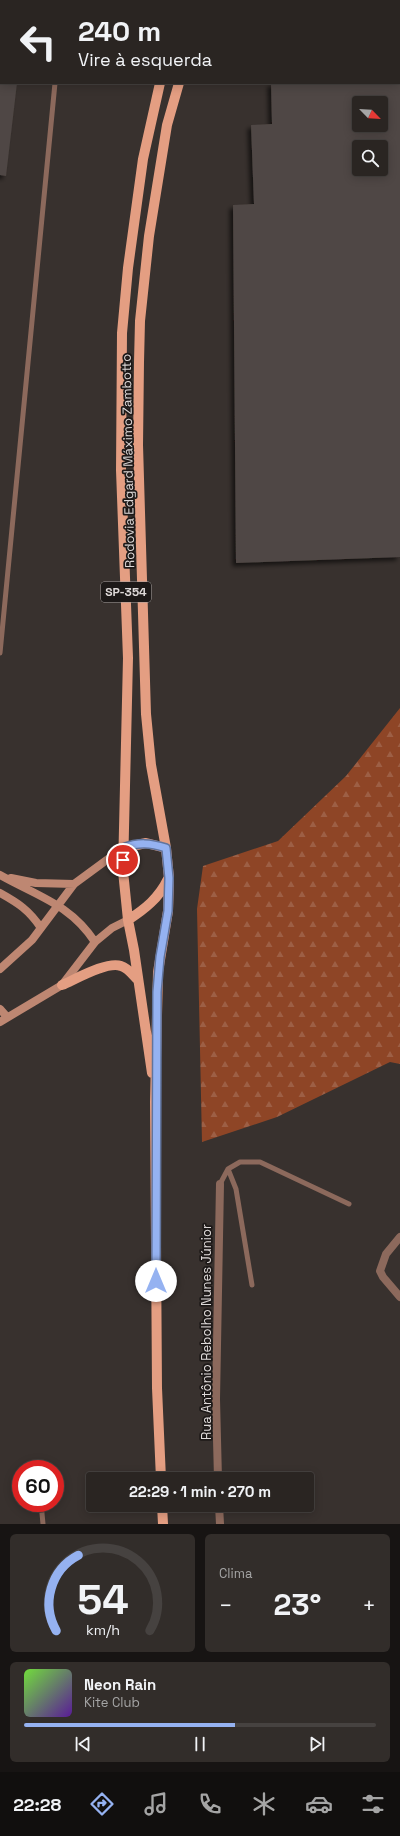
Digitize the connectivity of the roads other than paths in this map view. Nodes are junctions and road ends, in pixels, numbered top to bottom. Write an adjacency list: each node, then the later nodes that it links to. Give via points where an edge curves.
1 (55, 84): 4 (lane)
2 (160, 84): 5 (main road, Rodovia Edgard Máximo Zambotto / SP-354, via 143,159 122,334 121,470 128,658)
3 (179, 84): 6 (main road, Rodovia Edgard Máximo Zambotto / SP-354, via 167,125 149,236 140,321 139,362 138,445 146,714 151,765)
4 (0, 653)
5 (123, 848): 6 (main road, via 146,843); 9 (street); 12 (main road, Rodovia Edgard Máximo Zambotto / SP-354)
6 (166, 848): 8 (main road, Rodovia Edgard Máximo Zambotto / SP-354)
7 (1, 876): 9 (street, via 36,883); 11 (street)
8 (169, 878): 12 (main road, via 154,900); 21 (main road, Rodovia Edgard Máximo Zambotto / SP-354, via 168,911 158,972)
9 (74, 884): 11 (street)
10 (0, 893): 13 (street, via 25,908)
11 (57, 904): 13 (street); 14 (street, via 80,921)
12 (128, 920): 14 (street, via 112,928); 16 (main road, Rodovia Edgard Máximo Zambotto / SP-354)
13 (41, 928): 15 (street, via 32,940)
14 (95, 942): 17 (street)
15 (0, 969)
16 (138, 980): 17 (main road, via 128,970 114,965); 21 (main road, Rodovia Edgard Máximo Zambotto / SP-354)
17 (62, 985): 19 (street)
18 (0, 1009): 19 (street)
19 (7, 1017): 20 (street)
20 (0, 1022)
21 (155, 1102): 28 (main road, Rodovia Edgard Máximo Zambotto / SP-354, via 157,1388)
22 (228, 1169): 23 (lane); 24 (lane, via 240,1162 260,1162); 26 (lane, via 236,1188)
23 (220, 1184): 29 (street, Rua Antônio Rebolho Nunes Júnior, via 216,1399)
24 (349, 1204)
25 (400, 1236): 27 (street, via 386,1254 380,1271)
26 (252, 1285)
27 (400, 1297)
28 (161, 1472)
29 (218, 1472)
30 (42, 1512): 33 (lane)
31 (162, 1512): 34 (main road)
32 (219, 1512): 35 (street)
33 (43, 1524)
34 (163, 1524)
35 (220, 1524)

